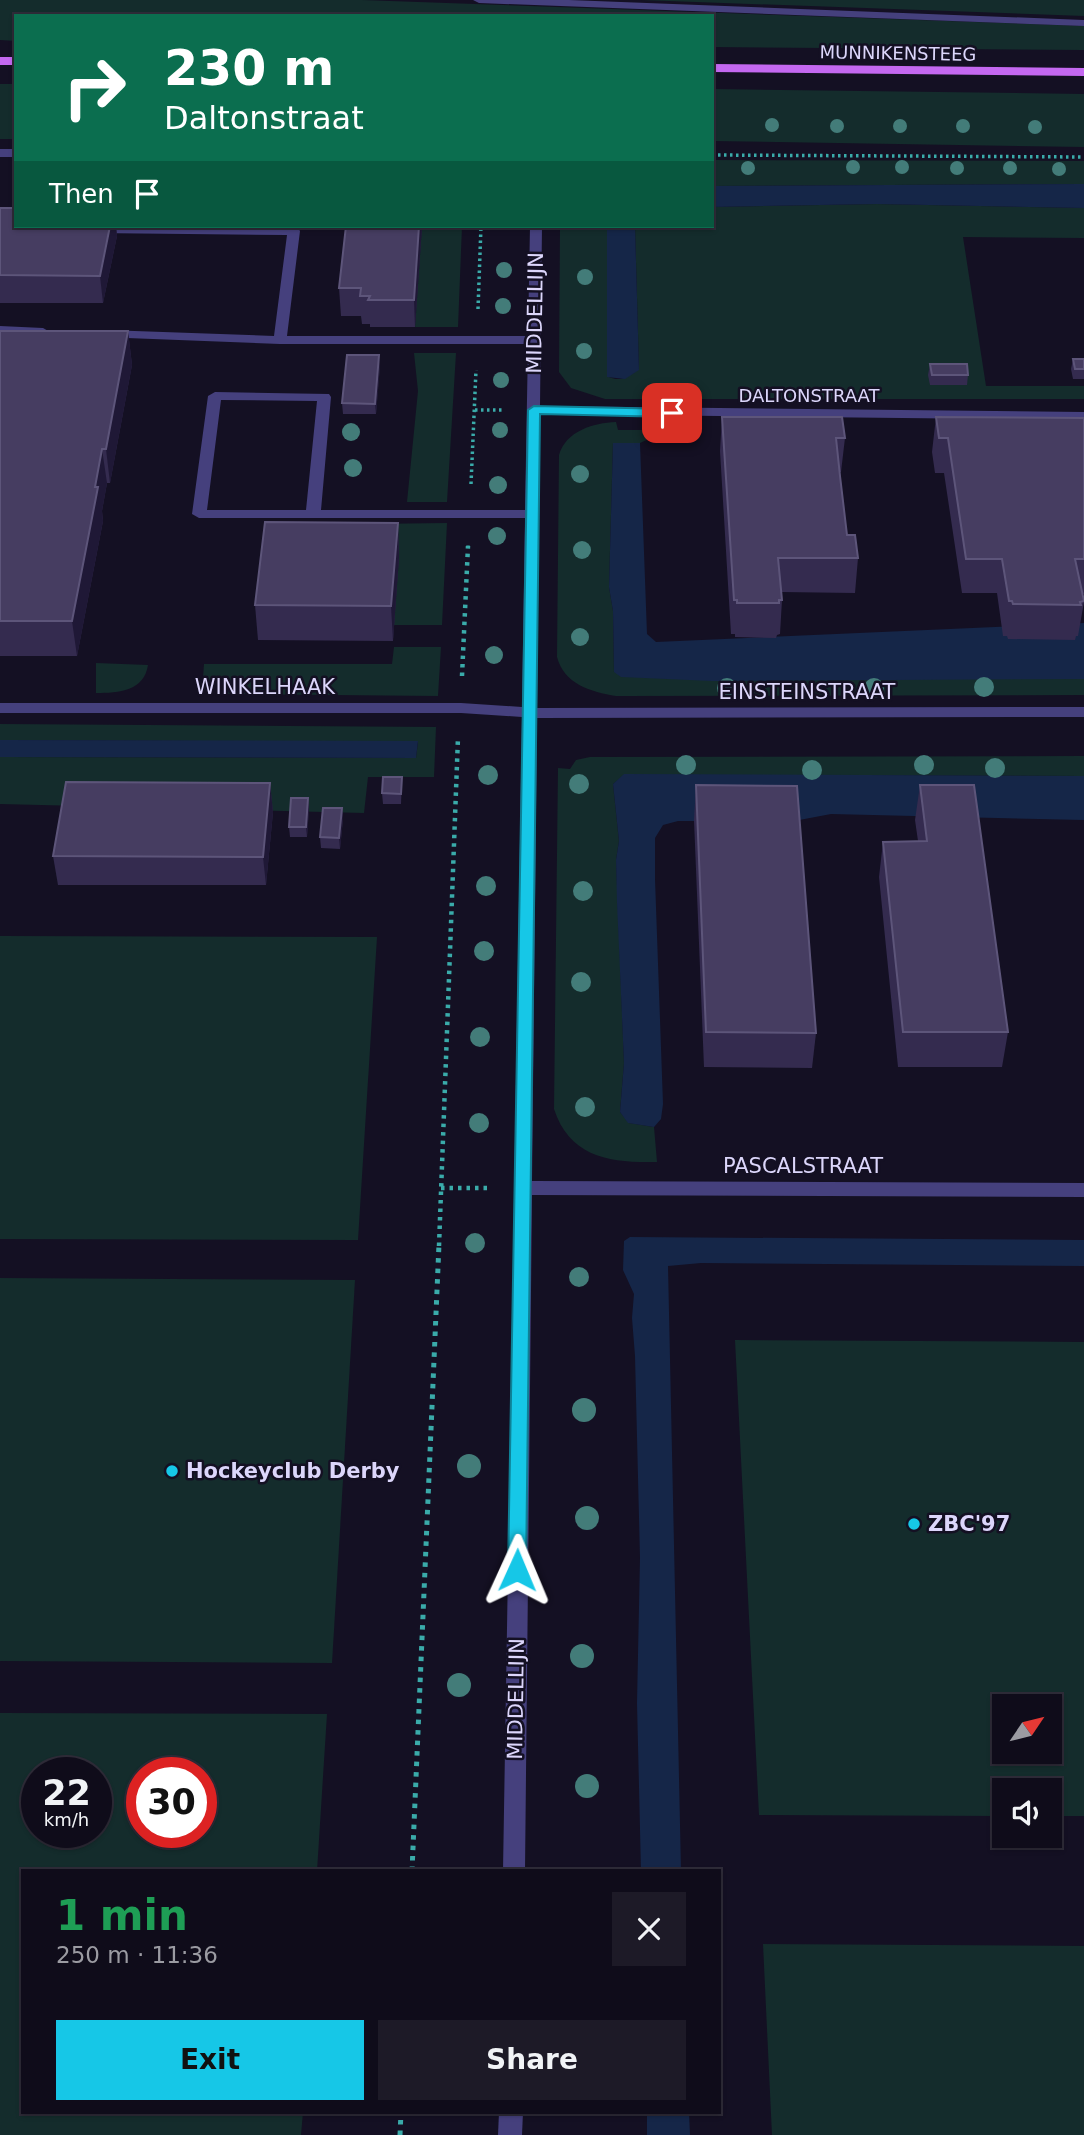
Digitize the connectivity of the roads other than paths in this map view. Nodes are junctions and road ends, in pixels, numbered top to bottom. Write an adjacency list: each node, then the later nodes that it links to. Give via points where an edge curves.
1 (479, 0): 2 (street, MUNNIKENSTEEG)
2 (1084, 23)
3 (714, 68): 4 (main road, MUNNIKENSTEEG)
4 (1084, 72)
5 (536, 228): 11 (street, MIDDELLIJN)
6 (84, 229): 10 (street, via 294,231)
7 (0, 330): 8 (street)
8 (53, 332)
9 (93, 333): 10 (street)
10 (280, 340): 11 (street)
11 (533, 340): 12 (street, MIDDELLIJN)
12 (534, 410): 13 (street, DALTONSTRAAT); 15 (street, MIDDELLIJN)
13 (1084, 416)
14 (313, 514): 14 (street, via 199,514 215,396 324,397); 15 (street)
15 (531, 514): 18 (street, MIDDELLIJN)
16 (0, 708): 18 (street, WINKELHAAK, via 461,708)
17 (1084, 712): 18 (street, EINSTEINSTRAAT)
18 (529, 713): 19 (street, MIDDELLIJN)
19 (522, 1188): 20 (street, PASCALSTRAAT); 21 (street, MIDDELLIJN)
20 (1084, 1190)
21 (514, 1869)
22 (511, 2114): 23 (street)
23 (510, 2135)

